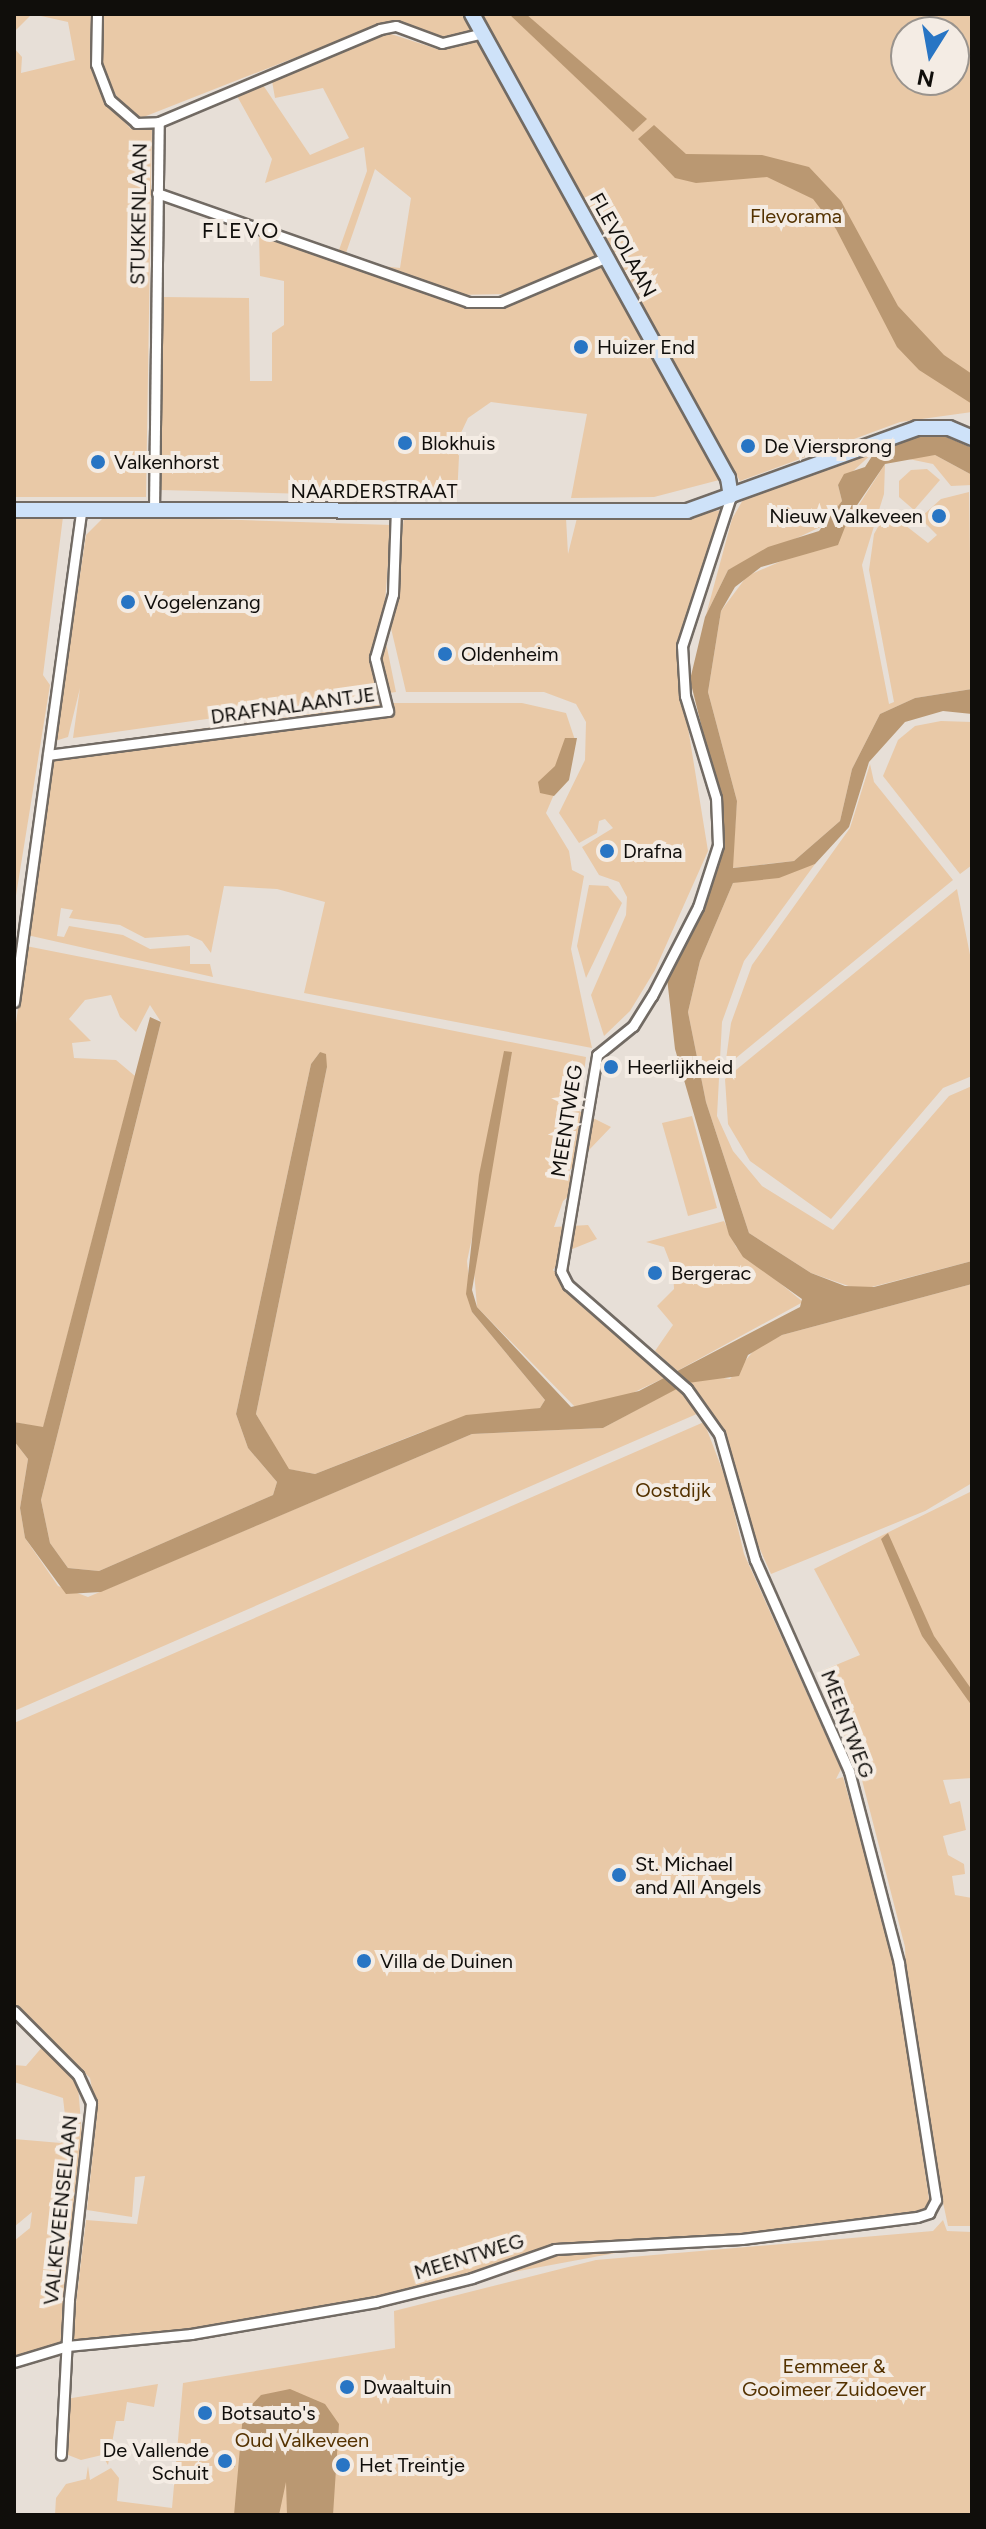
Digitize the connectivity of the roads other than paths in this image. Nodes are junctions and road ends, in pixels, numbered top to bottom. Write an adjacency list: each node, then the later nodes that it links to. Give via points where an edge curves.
1 (97, 14): 4 (street, via 96,64 110,100 136,123)
2 (472, 14): 3 (street, FLEVOLAAN)
3 (483, 33): 4 (street, STUKKENLAAN, via 442,43 396,26 380,29); 6 (street, FLEVOLAAN)
4 (159, 122): 5 (street, STUKKENLAAN)
5 (157, 193): 6 (street, via 468,302 501,302); 10 (street, STUKKENLAAN)
6 (607, 257): 8 (street, FLEVOLAAN, via 728,478)
7 (972, 438): 8 (street, NAARDERSTRAAT, via 949,428 917,428)
8 (731, 496): 11 (street, NAARDERSTRAAT, via 687,511 649,514); 16 (street, MEENTWEG, via 682,646 685,696 716,798 718,845 698,907 652,996 633,1026 597,1055 560,1260 568,1285 668,1370 719,1434 755,1560 849,1771 899,1963 936,2200 929,2213 742,2239 555,2249 472,2278 376,2302 191,2334)
9 (14, 510): 12 (street, NAARDERSTRAAT)
10 (154, 510): 11 (street, NAARDERSTRAAT); 12 (street, NAARDERSTRAAT)
11 (396, 510): 13 (street, DRAFNALAANTJE, via 393,594 375,658 388,711)
12 (81, 511): 13 (street)
13 (48, 755): 14 (street)
14 (14, 1002)
15 (14, 2011): 16 (street, VALKEVEENSELAAN, via 78,2075 91,2103)
16 (67, 2346): 17 (street); 18 (street, VALKEVEENSELAAN)
17 (14, 2362)
18 (61, 2455)

